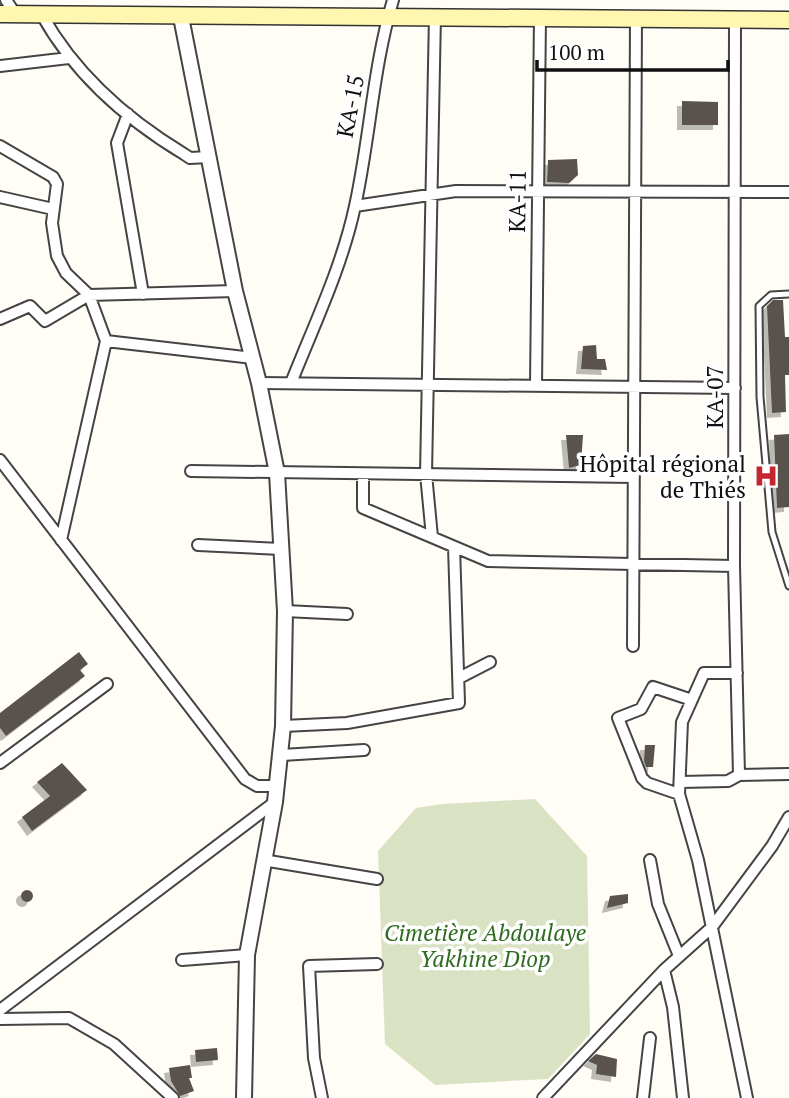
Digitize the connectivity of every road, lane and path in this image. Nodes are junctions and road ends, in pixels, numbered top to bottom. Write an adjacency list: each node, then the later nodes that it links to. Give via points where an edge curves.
1 (6, 0): 4 (street)
2 (178, 0): 8 (main road)
3 (391, 7): 6 (main road); 8 (main road); 23 (street, KA-15)
4 (8, 14): 5 (main road)
5 (42, 15): 8 (main road); 12 (street)
6 (435, 15): 7 (main road); 21 (street)
7 (540, 16): 9 (main road); 17 (street, KA-11)
8 (181, 17): 16 (street)
9 (636, 18): 10 (main road); 18 (street)
10 (735, 19): 11 (main road); 19 (street, KA-07)
11 (789, 19)
12 (69, 58): 13 (street); 14 (street)
13 (0, 66)
14 (128, 114): 16 (street, via 190,158); 27 (street, via 117,143)
15 (0, 146): 24 (street, via 53,177 57,184)
16 (209, 157): 25 (street)
17 (538, 192): 18 (street); 21 (street); 35 (street, KA-11)
18 (635, 192): 19 (street); 36 (street)
19 (732, 192): 20 (street); 37 (street, KA-07)
20 (789, 192)
21 (430, 195): 23 (street); 34 (street)
22 (0, 197): 24 (street)
23 (355, 206): 33 (street, KA-15, via 340,261)
24 (53, 209): 28 (street, via 57,256 66,273)
25 (236, 291): 27 (street); 31 (street)
26 (789, 293): 51 (lane, via 771,295 759,306 760,397 772,531)
27 (143, 294): 28 (street)
28 (89, 295): 29 (street, via 44,321 30,306); 30 (street)
29 (0, 319)
30 (106, 341): 31 (street); 45 (street)
31 (253, 358): 32 (street)
32 (259, 383): 33 (street); 40 (street)
33 (291, 383): 34 (street)
34 (427, 384): 35 (street); 41 (street)
35 (536, 386): 36 (street)
36 (634, 387): 37 (street); 43 (street)
37 (735, 388): 50 (street, KA-07)
38 (0, 460): 45 (street)
39 (191, 471): 40 (street)
40 (277, 473): 42 (street); 48 (street)
41 (426, 474): 42 (street); 43 (street); 44 (street)
42 (363, 475): 44 (street, via 363,508)
43 (634, 477): 49 (street)
44 (432, 537): 47 (street)
45 (61, 540): 66 (street, via 245,779 257,786)
46 (198, 545): 48 (street)
47 (454, 547): 49 (street, via 488,562); 57 (street)
48 (281, 549): 52 (street)
49 (633, 564): 50 (street); 54 (street)
50 (734, 566): 56 (street, KA-07)
51 (789, 586)
52 (285, 611): 53 (street); 60 (street)
53 (347, 614)
54 (633, 646)
55 (490, 662): 57 (street)
56 (737, 673): 59 (street, via 704,673); 65 (street, KA-07)
57 (458, 678): 60 (street, via 459,703 347,723)
58 (107, 684): 63 (street)
59 (692, 700): 67 (street, via 682,722); 67 (street, via 653,687 641,709 618,719 642,778 647,783)
60 (283, 726): 62 (street)
61 (364, 750): 62 (street)
62 (282, 755): 66 (street)
63 (0, 763)
64 (789, 774): 65 (street)
65 (739, 775): 67 (street, via 729,781)
66 (277, 786): 68 (street)
67 (679, 788): 73 (street)
68 (275, 802): 70 (street); 79 (street)
69 (789, 817): 73 (street)
70 (263, 860): 72 (street); 74 (street)
71 (650, 860): 75 (street, via 658,904)
72 (377, 879)
73 (712, 927): 75 (street); 88 (street)
74 (247, 955): 76 (street); 83 (street)
75 (679, 956): 78 (street)
76 (182, 960)
77 (377, 964): 84 (street, via 309,966 314,1058)
78 (664, 970): 85 (street); 87 (street)
79 (0, 1010)
80 (0, 1019): 82 (street, via 51,1016 77,1022 114,1044)
81 (650, 1038): 86 (street)
82 (173, 1098)
83 (244, 1098)
84 (322, 1098)
85 (543, 1098)
86 (643, 1098)
87 (683, 1098)
88 (747, 1098)

